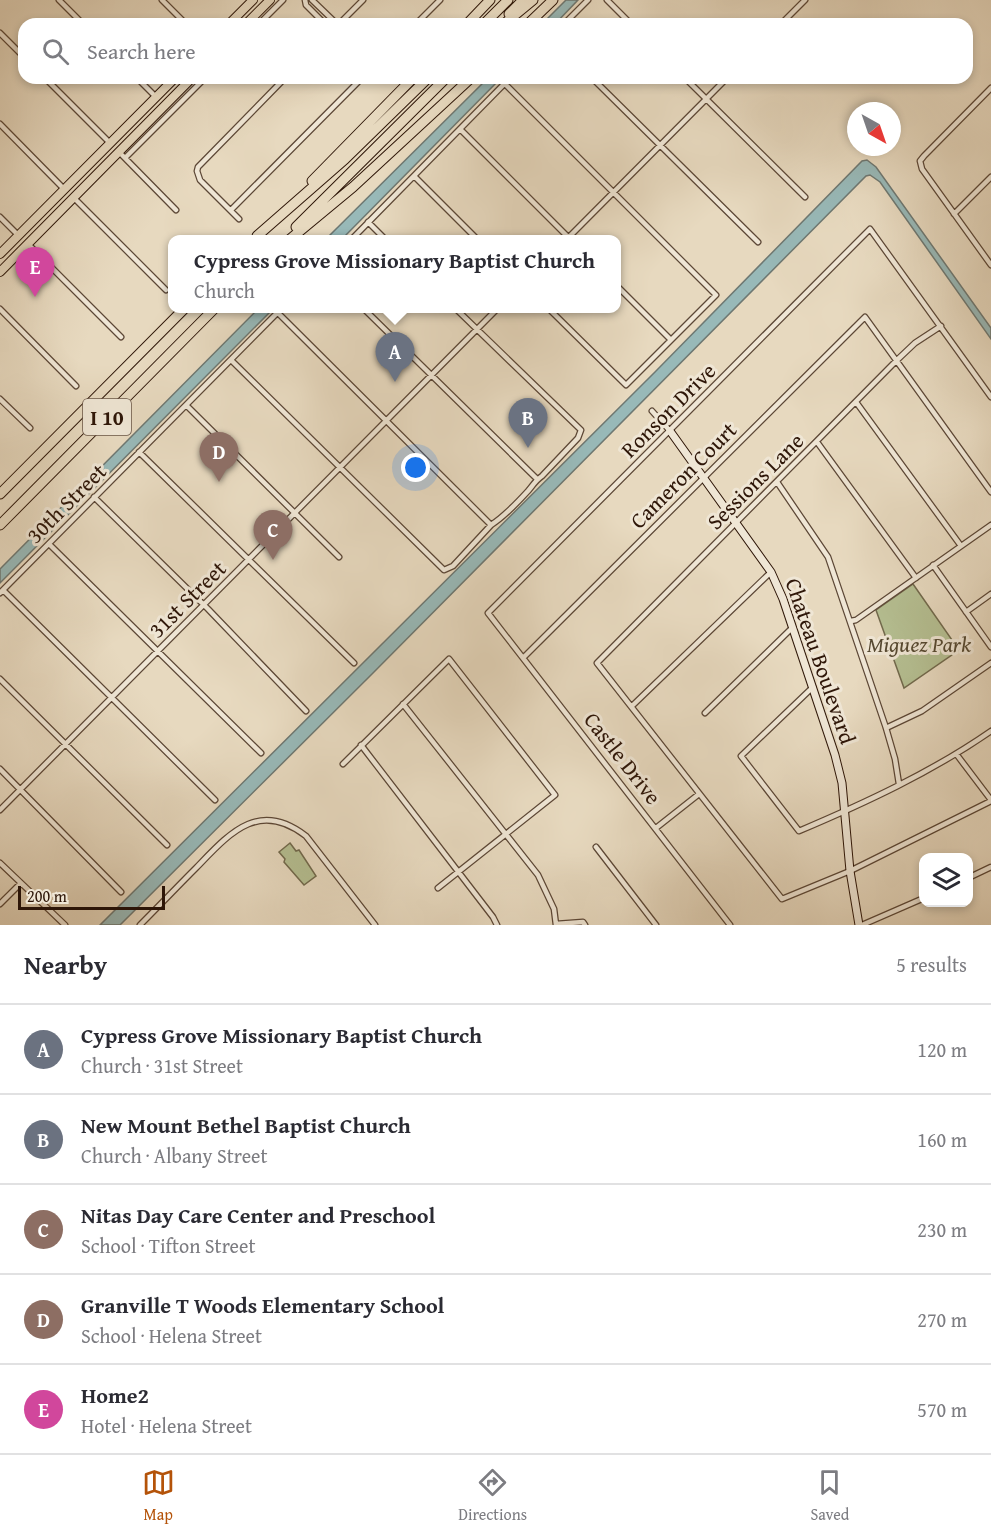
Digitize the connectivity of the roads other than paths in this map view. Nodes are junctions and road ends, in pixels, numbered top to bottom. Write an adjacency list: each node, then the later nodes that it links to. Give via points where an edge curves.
1 (59, 0): 18 (street)
2 (162, 0): 19 (street)
3 (253, 0): 20 (main road); 21 (main road)
4 (270, 0): 22 (main road)
5 (283, 0): 23 (street)
6 (305, 0): 24 (street)
7 (312, 0): 25 (street)
8 (363, 0): 26 (street)
9 (440, 0): 27 (street)
10 (490, 0): 28 (highway)
11 (508, 0): 29 (highway)
12 (523, 0): 30 (highway)
13 (533, 0): 31 (highway)
14 (553, 0): 32 (highway)
15 (588, 0): 33 (street)
16 (606, 0): 34 (street)
17 (805, 0): 35 (street)
18 (77, 18)
19 (180, 18)
20 (235, 18)
21 (240, 18)
22 (252, 18)
23 (265, 18)
24 (319, 18)
25 (332, 18)
26 (344, 18)
27 (422, 18)
28 (472, 18)
29 (490, 18)
30 (505, 18)
31 (511, 18)
32 (534, 18)
33 (570, 18)
34 (625, 18)
35 (787, 18)
36 (0, 33): 37 (street)
37 (18, 51)
38 (51, 84): 59 (street)
39 (143, 84): 54 (street)
40 (169, 84): 54 (main road)
41 (186, 84): 61 (main road)
42 (200, 84): 62 (street)
43 (279, 84): 71 (street, via 201,162 197,171 200,180)
44 (356, 84): 71 (street)
45 (407, 84): 78 (highway)
46 (422, 84): 79 (highway)
47 (440, 84): 80 (highway)
48 (465, 84): 81 (highway)
49 (504, 84): 58 (street); 67 (street)
50 (598, 84): 60 (street)
51 (691, 84): 55 (street)
52 (721, 84): 55 (street)
53 (991, 88): 72 (street, via 920,162)
54 (156, 97): 56 (main road)
55 (706, 99): 60 (street); 68 (street)
56 (149, 104): 59 (main road); 61 (main road, via 151,112)
57 (0, 124): 66 (street)
58 (460, 129): 63 (street); 85 (street)
59 (110, 143): 65 (main road)
60 (659, 146): 67 (street); 87 (street)
61 (122, 149): 62 (street); 69 (main road)
62 (125, 159): 70 (street)
63 (414, 176): 76 (street); 84 (street)
64 (991, 177): 72 (street)
65 (75, 179): 66 (main road); 75 (main road, via 77,188)
66 (64, 189): 77 (main road)
67 (614, 191): 86 (street); 105 (street, via 716,295)
68 (805, 197)
69 (74, 198): 75 (main road); 92 (street)
70 (176, 210)
71 (231, 210): 74 (street)
72 (954, 214): 90 (street)
73 (0, 217): 77 (street)
74 (239, 219)
75 (50, 222): 88 (main road)
76 (368, 222): 82 (street); 83 (street)
77 (18, 235): 89 (main road)
78 (259, 235)
79 (259, 235)
80 (289, 235)
81 (295, 235)
82 (356, 235)
83 (381, 235)
84 (473, 235)
85 (564, 235)
86 (572, 235)
87 (758, 242)
88 (28, 244): 91 (main road); 104 (street)
89 (0, 254)
90 (991, 265)
91 (1, 269)
92 (166, 290)
93 (621, 290): 105 (street)
94 (0, 309): 109 (street)
95 (181, 313): 125 (highway, I 10)
96 (211, 313): 129 (highway, I 10)
97 (367, 313): 108 (street)
98 (459, 313): 103 (street)
99 (494, 313): 103 (street, 31st Street)
100 (552, 313): 105 (street, via 626,385)
101 (278, 314): 106 (street, 30th Street); 115 (street)
102 (941, 326): 107 (street, Sessions Lane); 110 (street); 117 (street, Ronson Drive, via 870,229)
103 (477, 330): 108 (street, 31st Street); 122 (street, via 581,430 578,438)
104 (121, 337)
105 (671, 340)
106 (231, 360): 113 (street, 30th Street); 120 (street)
107 (896, 361): 112 (street, Sessions Lane); 121 (street, Cameron Court, via 865,317); 124 (street)
108 (432, 375): 115 (street, 31st Street); 122 (street)
109 (76, 386)
110 (991, 397)
111 (0, 399): 116 (street)
112 (856, 402): 118 (street, Sessions Lane); 133 (street)
113 (186, 405): 119 (street, 30th Street); 127 (street)
114 (652, 411): 117 (street, Chateau Boulevard)
115 (387, 421): 120 (street, 31st Street); 130 (street)
116 (30, 428)
117 (670, 431): 121 (street, Chateau Boulevard); 143 (street, Ronson Drive)
118 (817, 442): 123 (street, Sessions Lane); 138 (street)
119 (139, 452): 126 (street, 30th Street); 135 (street)
120 (340, 468): 127 (street, 31st Street); 130 (street, via 444,570 453,566)
121 (704, 478): 128 (street, Chateau Boulevard); 148 (street, Cameron Court)
122 (537, 479): 130 (street)
123 (777, 482): 128 (street, Sessions Lane); 144 (street, via 828,557)
124 (991, 492)
125 (0, 494)
126 (94, 497): 132 (street, 30th Street); 141 (street)
127 (295, 514): 134 (street); 135 (street, 31st Street)
128 (736, 524): 137 (street, Chateau Boulevard); 155 (street, Sessions Lane, via 597,663)
129 (0, 525)
130 (491, 525)
131 (991, 525): 133 (street)
132 (49, 544): 139 (street, 30th Street); 147 (street)
133 (961, 546): 136 (street)
134 (339, 557)
135 (250, 560): 141 (street, 31st Street); 149 (street)
136 (933, 565): 138 (street); 142 (street)
137 (771, 572): 145 (street, Chateau Boulevard); 155 (street)
138 (916, 578): 144 (street)
139 (2, 592): 153 (street)
140 (991, 594): 142 (street)
141 (204, 606): 147 (street, 31st Street); 156 (street)
142 (966, 612): 146 (street)
143 (488, 613): 148 (street, Castle Drive)
144 (851, 621): 158 (street)
145 (792, 628): 152 (street, Chateau Boulevard); 157 (street)
146 (991, 647)
147 (158, 652): 153 (street, 31st Street); 162 (street)
148 (524, 657): 173 (street, Castle Drive)
149 (354, 663)
150 (991, 663): 158 (street, via 922,711)
151 (0, 679): 160 (street)
152 (813, 687): 172 (street, Chateau Boulevard, via 835,755); 172 (street, via 741,756 799,831)
153 (112, 698): 160 (street, 31st Street); 169 (street)
154 (403, 704): 161 (street); 174 (street); 174 (street, via 449,660 555,795)
155 (632, 706): 168 (street)
156 (306, 711)
157 (705, 713)
158 (886, 729): 166 (street)
159 (991, 731): 163 (street)
160 (66, 745): 167 (street, 31st Street); 175 (street)
161 (361, 745): 164 (street); 180 (street)
162 (261, 753)
163 (957, 755): 166 (street); 170 (street)
164 (343, 764)
165 (0, 769): 167 (street)
166 (899, 784): 172 (street)
167 (21, 789): 171 (street, 31st Street); 184 (street)
168 (699, 794): 173 (street); 179 (street, via 782,899)
169 (215, 800)
170 (991, 801): 179 (street)
171 (0, 810)
172 (845, 811): 179 (street, Chateau Boulevard)
173 (656, 828): 194 (street, Castle Drive)
174 (507, 834): 180 (street); 191 (street, via 538,875 554,909)
175 (167, 845)
176 (596, 847): 193 (street)
177 (0, 863): 182 (street)
178 (991, 867): 181 (street)
179 (850, 871): 195 (street, Chateau Boulevard)
180 (459, 872): 183 (street); 190 (street)
181 (973, 876)
182 (21, 883): 186 (street); 187 (street)
183 (438, 888)
184 (121, 892)
185 (919, 900): 195 (street)
186 (0, 904)
187 (65, 925)
188 (140, 925): 189 (street, via 229,834 264,820 285,824 306,836)
189 (375, 925)
190 (497, 925)
191 (556, 925): 192 (street)
192 (585, 925)
193 (656, 925)
194 (730, 925)
195 (860, 925)

